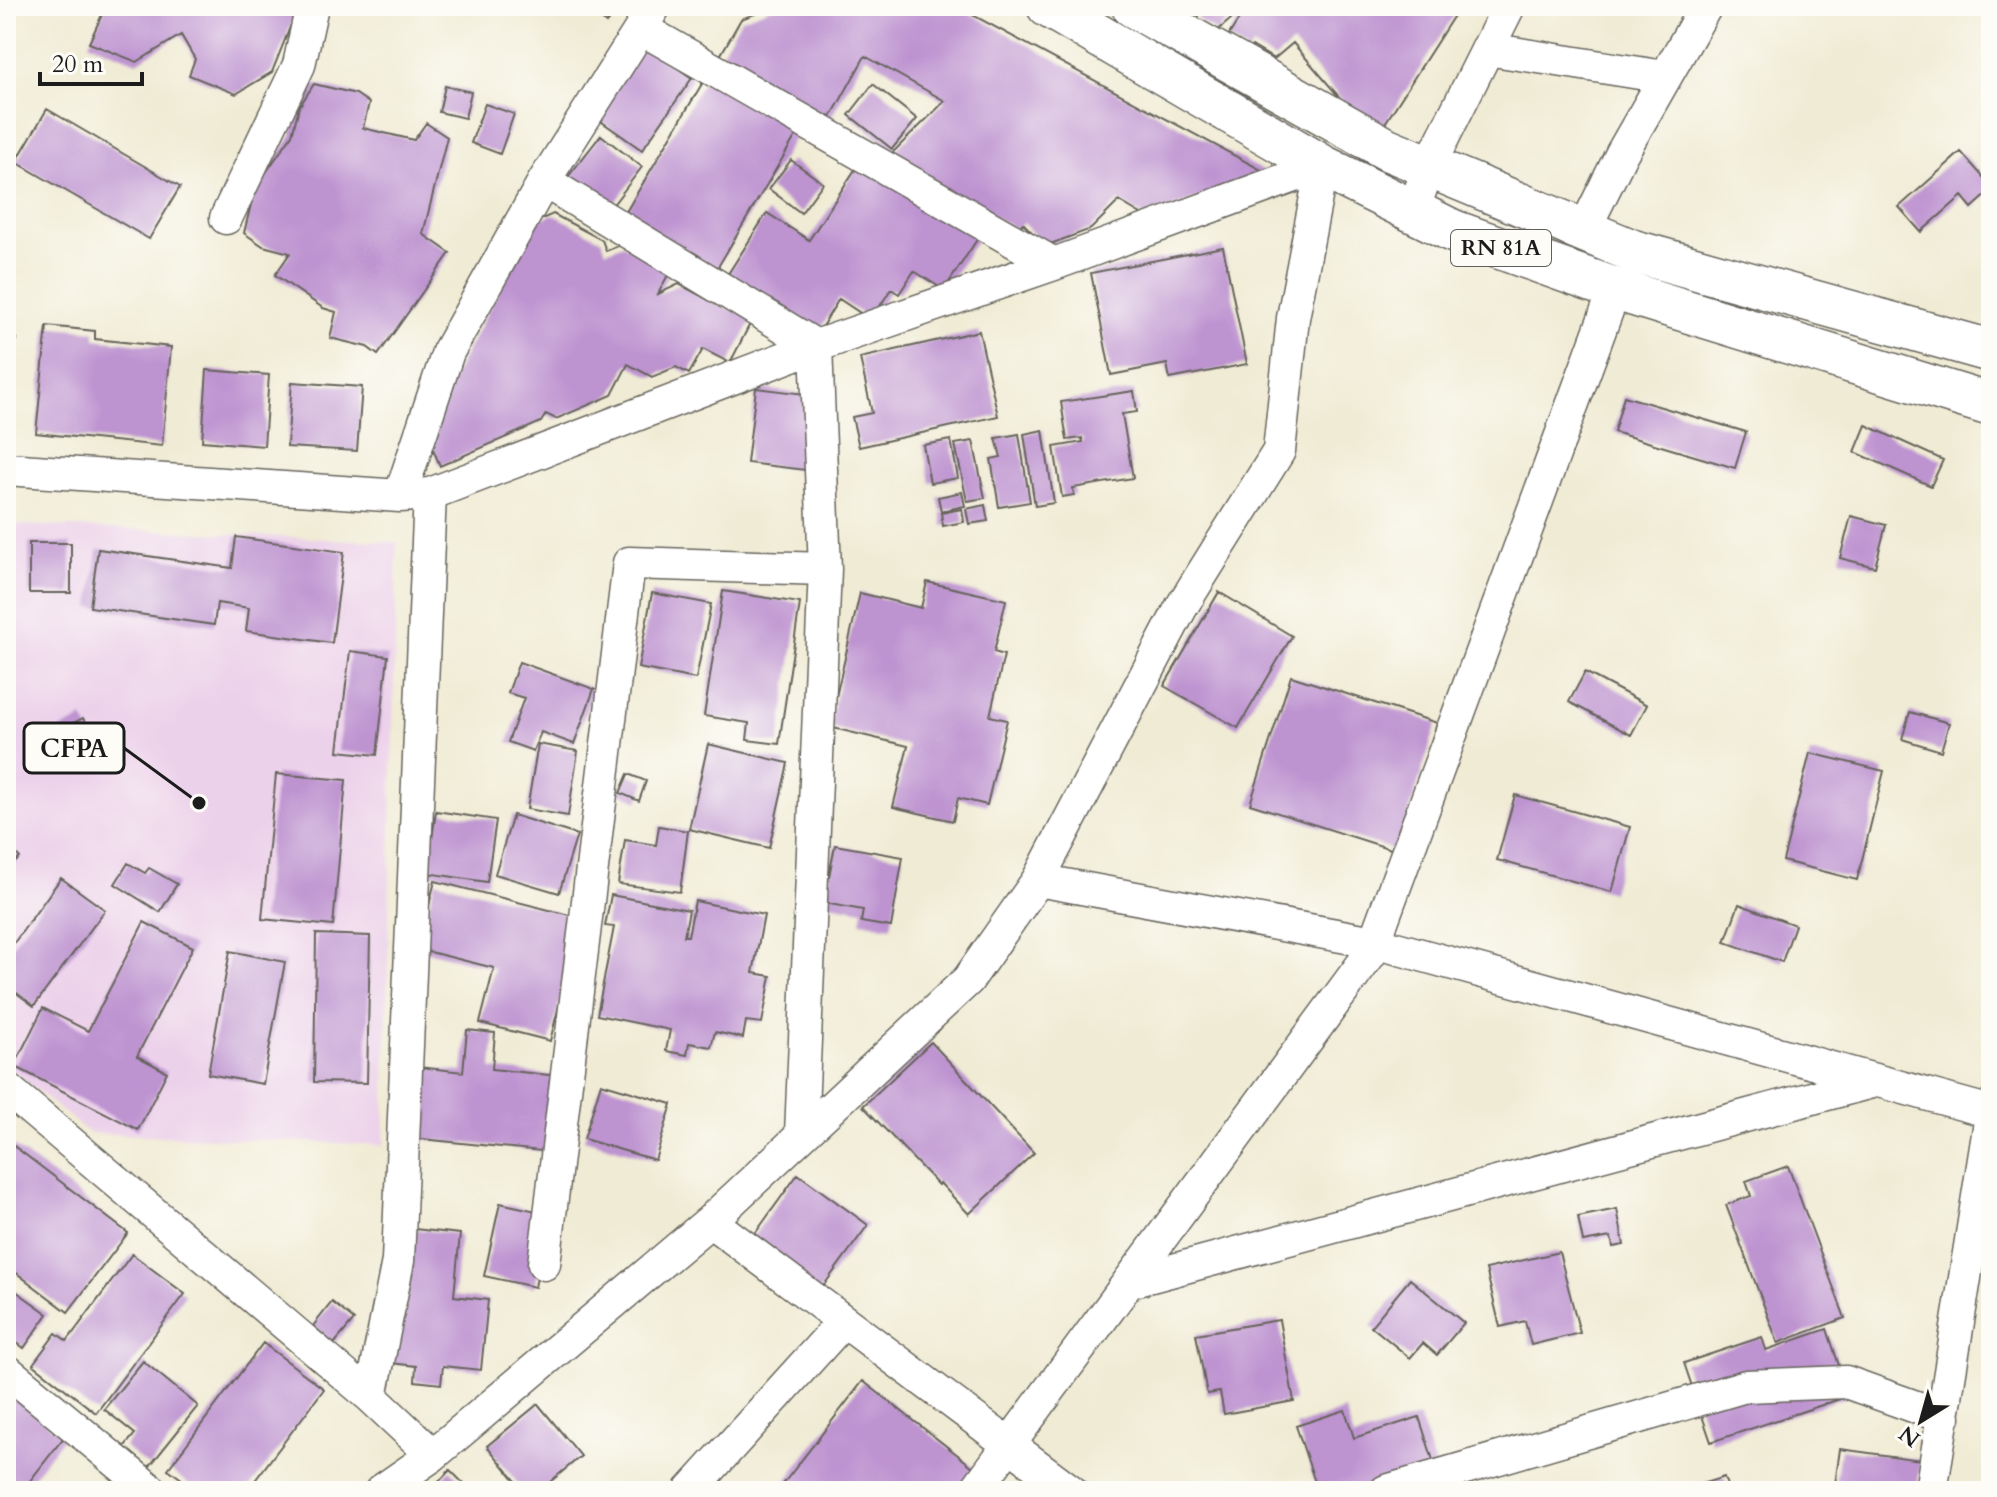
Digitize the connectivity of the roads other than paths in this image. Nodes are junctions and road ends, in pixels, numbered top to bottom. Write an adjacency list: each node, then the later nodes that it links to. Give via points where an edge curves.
1 (312, 6): 13 (street, via 299,65)
2 (1048, 6): 9 (main road, RN 81A)
3 (1133, 6): 10 (main road, RN 81A, via 1387,149)
4 (1509, 6): 7 (street)
5 (1706, 6): 8 (street)
6 (648, 18): 11 (street); 15 (street)
7 (1487, 49): 8 (street); 10 (street)
8 (1665, 77): 14 (street)
9 (1322, 166): 12 (main road, RN 81A); 15 (street); 23 (street, via 1293,318 1279,451 1182,606)
10 (1429, 166): 12 (street); 14 (main road, RN 81A)
11 (544, 181): 17 (street); 21 (street, via 448,352)
12 (1413, 211): 16 (main road, RN 81A, via 1453,231)
13 (226, 218)
14 (1584, 230): 18 (main road, RN 81A, via 1633,251)
15 (1054, 264): 17 (street)
16 (1615, 289): 19 (main road, RN 81A); 24 (street)
17 (816, 346): 21 (street); 22 (street)
18 (1991, 351)
19 (1991, 405)
20 (6, 469): 21 (street)
21 (415, 495): 34 (street, via 398,1261)
22 (825, 569): 28 (street); 30 (street, via 629,563)
23 (1038, 880): 24 (street); 28 (street, via 968,980)
24 (1374, 942): 25 (street); 31 (street)
25 (1877, 1080): 27 (street); 31 (street)
26 (6, 1088): 34 (street)
27 (1991, 1114): 35 (street)
28 (801, 1134): 29 (street)
29 (710, 1221): 32 (street); 37 (street)
30 (544, 1264)
31 (1129, 1282): 36 (street)
32 (843, 1322): 36 (street); 40 (street)
33 (6, 1370): 38 (street)
34 (371, 1397): 37 (street)
35 (1944, 1417): 43 (street, via 1846,1382 1746,1386); 44 (street)
36 (1010, 1444): 41 (street); 42 (street)
37 (433, 1455): 39 (street)
38 (152, 1491)
39 (381, 1491)
40 (690, 1491)
41 (975, 1491)
42 (1071, 1491)
43 (1386, 1491)
44 (1931, 1491)

